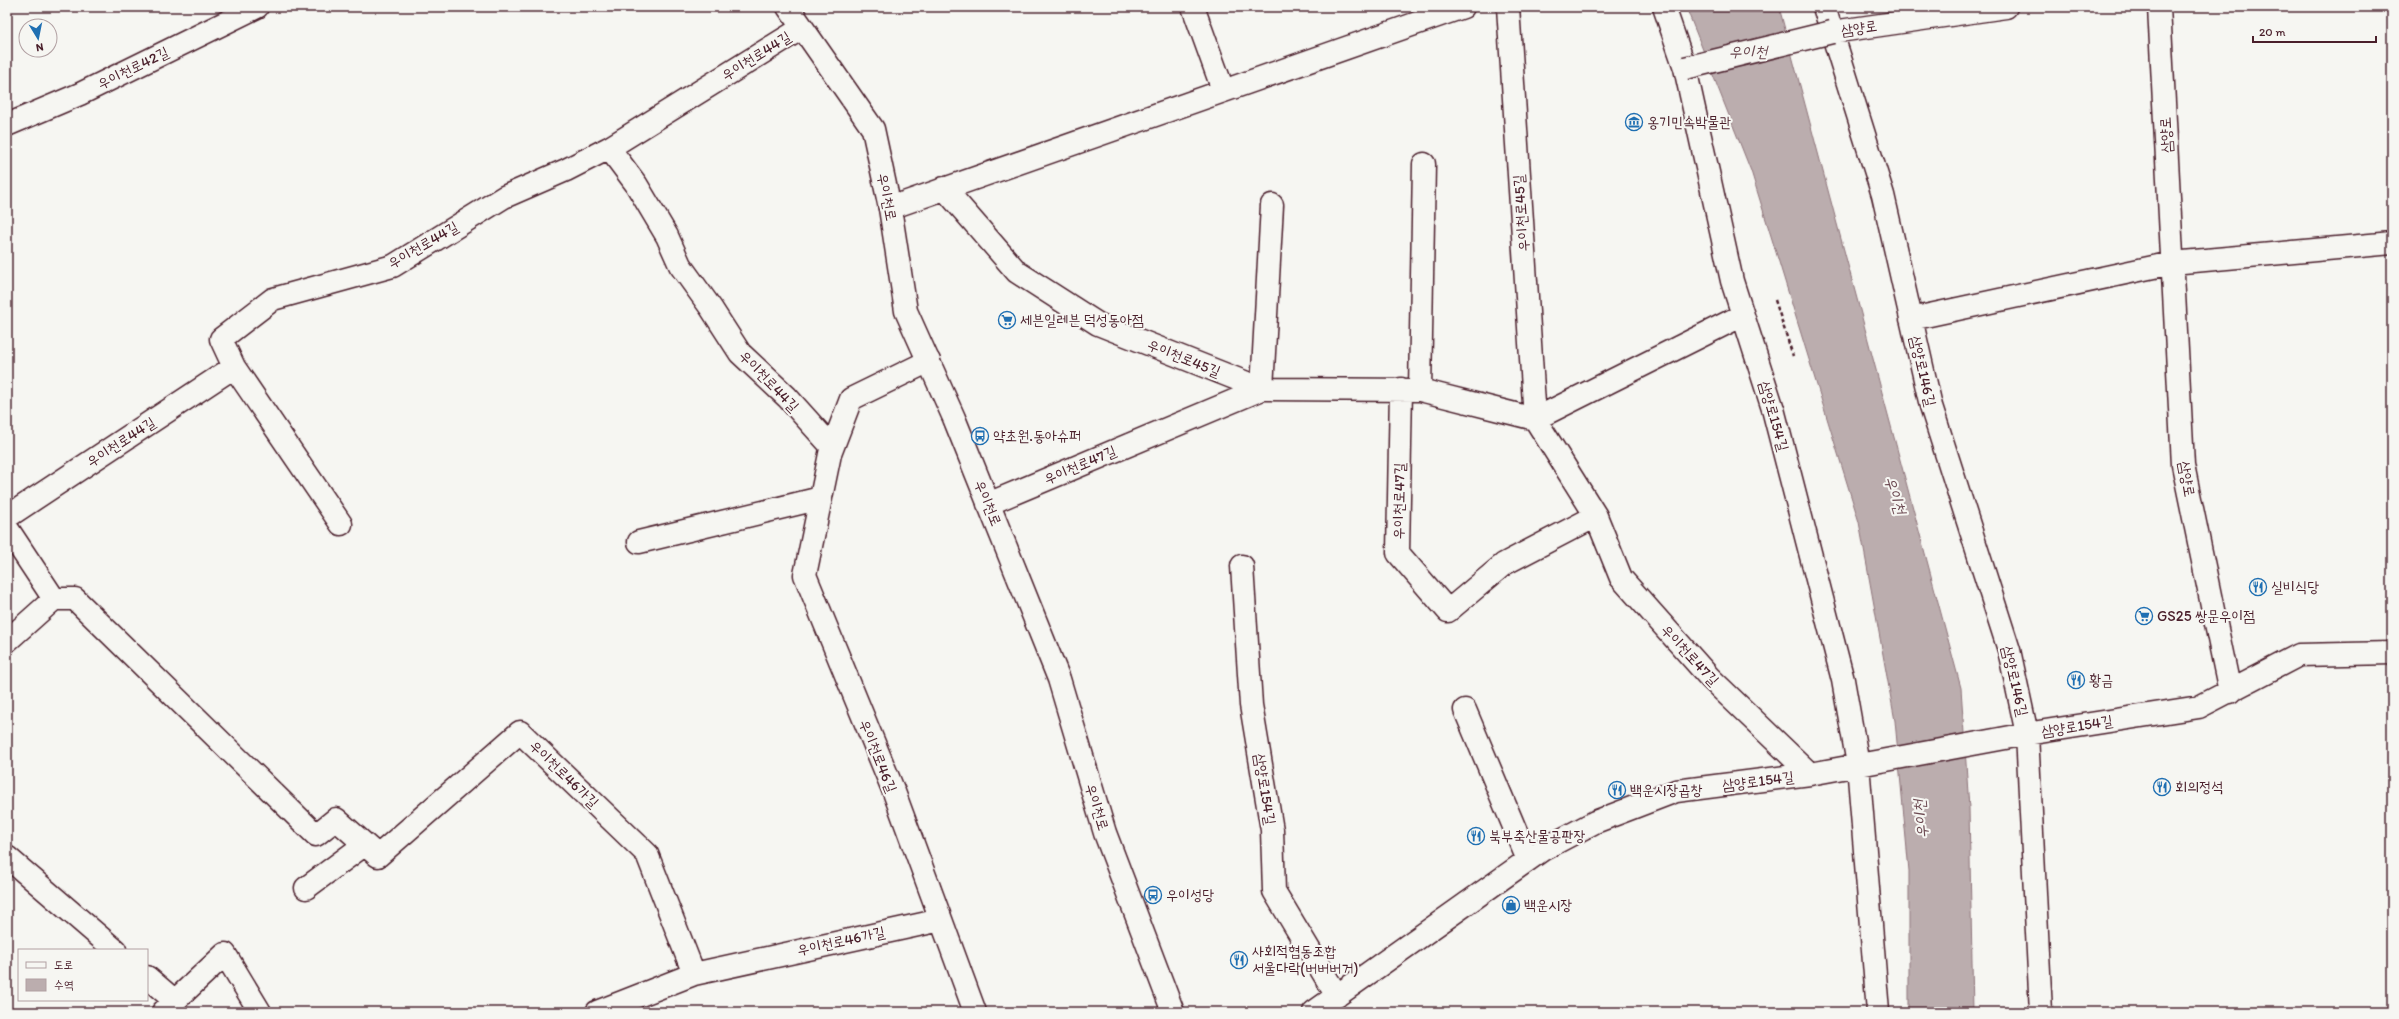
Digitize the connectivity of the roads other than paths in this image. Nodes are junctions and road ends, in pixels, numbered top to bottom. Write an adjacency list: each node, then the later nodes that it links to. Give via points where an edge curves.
1 (788, 7): 10 (street, 우이천로)
2 (1193, 7): 13 (street)
3 (1508, 7): 28 (street, 우이천로45길)
4 (1664, 7): 12 (street, 삼양로154길)
5 (1824, 7): 11 (street, 삼양로146길)
6 (2006, 7): 11 (street, 삼양로)
7 (2159, 7): 21 (street, 삼양로)
8 (1455, 8): 13 (street)
9 (243, 9): 14 (street, 우이천로42길, via 80,94)
10 (802, 28): 15 (street, 우이천로44길); 19 (street, 우이천로, via 873,129)
11 (1832, 32): 12 (street, 삼양로, bridge); 23 (street, 삼양로146길, via 1883,195)
12 (1685, 68): 22 (street, 삼양로154길, via 1732,281)
13 (1223, 90): 17 (street)
14 (7, 125)
15 (609, 148): 25 (street, 우이천로44길, via 504,197 393,266 273,299 221,339); 29 (street, 우이천로44길, via 636,184 667,236 680,265 740,353 786,397)
16 (1424, 164): 27 (street, 우이천로47길)
17 (944, 188): 19 (street); 26 (street, 우이천로45길, via 1017,272 1098,324)
18 (1272, 204): 26 (street)
19 (890, 208): 24 (street, 우이천로, via 906,311)
20 (2392, 243): 21 (street)
21 (2172, 263): 23 (street); 41 (street, 삼양로, via 2183,465)
22 (1742, 315): 28 (street); 44 (street, 삼양로154길, via 1773,409 1807,534 1843,680)
23 (1911, 319): 43 (street, 삼양로146길, via 1931,406 2009,650)
24 (929, 361): 29 (street, 우이천로46길, via 851,399); 31 (street, 우이천로)
25 (234, 367): 33 (street, 우이천로44길); 34 (street, 우이천로44길)
26 (1262, 389): 27 (street, 우이천로47길); 31 (street, 우이천로47길)
27 (1411, 389): 28 (street, 우이천로47길); 32 (street, 우이천로47길, via 1398,553 1448,611 1504,564)
28 (1535, 419): 32 (street, 우이천로47길)
29 (832, 448): 30 (street, 우이천로46길)
30 (821, 498): 36 (street); 50 (street, 우이천로46길, via 805,575 894,792)
31 (988, 504): 59 (street, 우이천로, via 1059,679 1105,833)
32 (1596, 516): 45 (street, 우이천로47길, via 1620,578 1710,678)
33 (7, 517)
34 (341, 524)
35 (7, 528): 38 (street)
36 (639, 542)
37 (1242, 566): 54 (street, 삼양로154길, via 1251,704 1272,830 1274,891)
38 (54, 599): 39 (street); 46 (street, via 75,599 316,835 336,819)
39 (7, 641)
40 (2392, 653): 41 (street, 삼양로154길, via 2299,655)
41 (2230, 692): 43 (street, 삼양로154길, via 2199,708)
42 (1465, 710): 48 (street)
43 (2027, 734): 44 (street); 62 (street, 삼양로154길)
44 (1858, 764): 45 (street, 삼양로154길); 61 (street, 삼양로154길)
45 (1810, 774): 48 (street, 삼양로154길, via 1676,792 1595,822)
46 (364, 845): 49 (street); 52 (street, 우이천로46가길, via 378,856 520,732 647,854)
47 (7, 857): 51 (street)
48 (1528, 860): 54 (street, 삼양로154길)
49 (306, 888)
50 (941, 920): 52 (street, 우이천로46가길); 58 (street, 우이천로46길)
51 (114, 949)
52 (694, 974): 57 (street, 우이천로46가길)
53 (148, 978): 55 (street)
54 (1337, 996): 60 (street, 삼양로154길)
55 (169, 1006): 56 (street, via 226,954)
56 (260, 1012)
57 (597, 1012)
58 (975, 1012)
59 (1173, 1012)
60 (1314, 1012)
61 (1878, 1012)
62 (2041, 1012)

